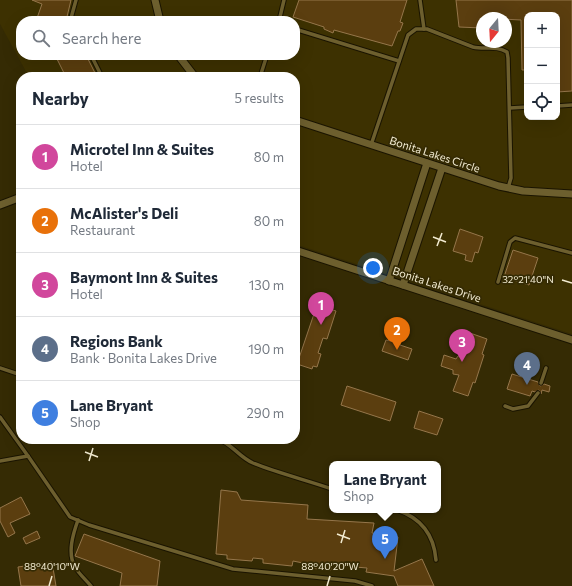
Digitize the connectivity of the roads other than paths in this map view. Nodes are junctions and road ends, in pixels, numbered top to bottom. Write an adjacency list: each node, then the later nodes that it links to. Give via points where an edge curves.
1 (76, 0): 5 (lane)
2 (155, 0): 6 (street)
3 (284, 0): 7 (lane)
4 (420, 0): 8 (lane)
5 (72, 16)
6 (158, 16)
7 (280, 16)
8 (424, 29): 13 (lane, via 416,30 408,36); 20 (lane, via 480,49 498,48 507,52)
9 (300, 31): 13 (lane)
10 (94, 60): 14 (lane)
11 (181, 60): 15 (street)
12 (265, 60): 16 (lane)
13 (399, 61): 22 (lane)
14 (100, 72)
15 (189, 72)
16 (262, 72)
17 (572, 105): 18 (lane)
18 (560, 106)
19 (524, 107): 20 (lane)
20 (510, 108): 25 (lane, via 511,178)
21 (300, 122): 22 (street, Bonita Lakes Circle)
22 (372, 145): 23 (street, Bonita Lakes Circle)
23 (427, 163): 24 (street, Bonita Lakes Circle); 31 (street)
24 (442, 168): 25 (street, Bonita Lakes Circle); 33 (street)
25 (508, 188): 26 (street, Bonita Lakes Circle)
26 (572, 194)
27 (16, 199): 28 (street)
28 (0, 205)
29 (300, 252): 31 (street, Bonita Lakes Drive)
30 (572, 254): 32 (lane, via 519,237 515,238 510,242)
31 (389, 280): 33 (street, Bonita Lakes Drive)
32 (498, 282)
33 (403, 285): 34 (street, Bonita Lakes Drive)
34 (572, 340)
35 (0, 368): 37 (lane)
36 (546, 368): 38 (lane)
37 (16, 373)
38 (541, 383)
39 (538, 393): 40 (lane, via 528,406 513,409)
40 (505, 406)
41 (0, 417): 42 (lane)
42 (16, 439)
43 (19, 444): 45 (lane)
44 (231, 444): 47 (lane, via 251,462)
45 (28, 456): 46 (lane); 49 (lane, via 70,517)
46 (0, 461)
47 (329, 488)
48 (403, 513): 50 (lane, via 425,528 432,539)
49 (78, 520): 51 (lane, via 71,549 74,566); 52 (lane, via 220,566 249,572 355,581)
50 (436, 560)
51 (91, 586)
52 (372, 586)

